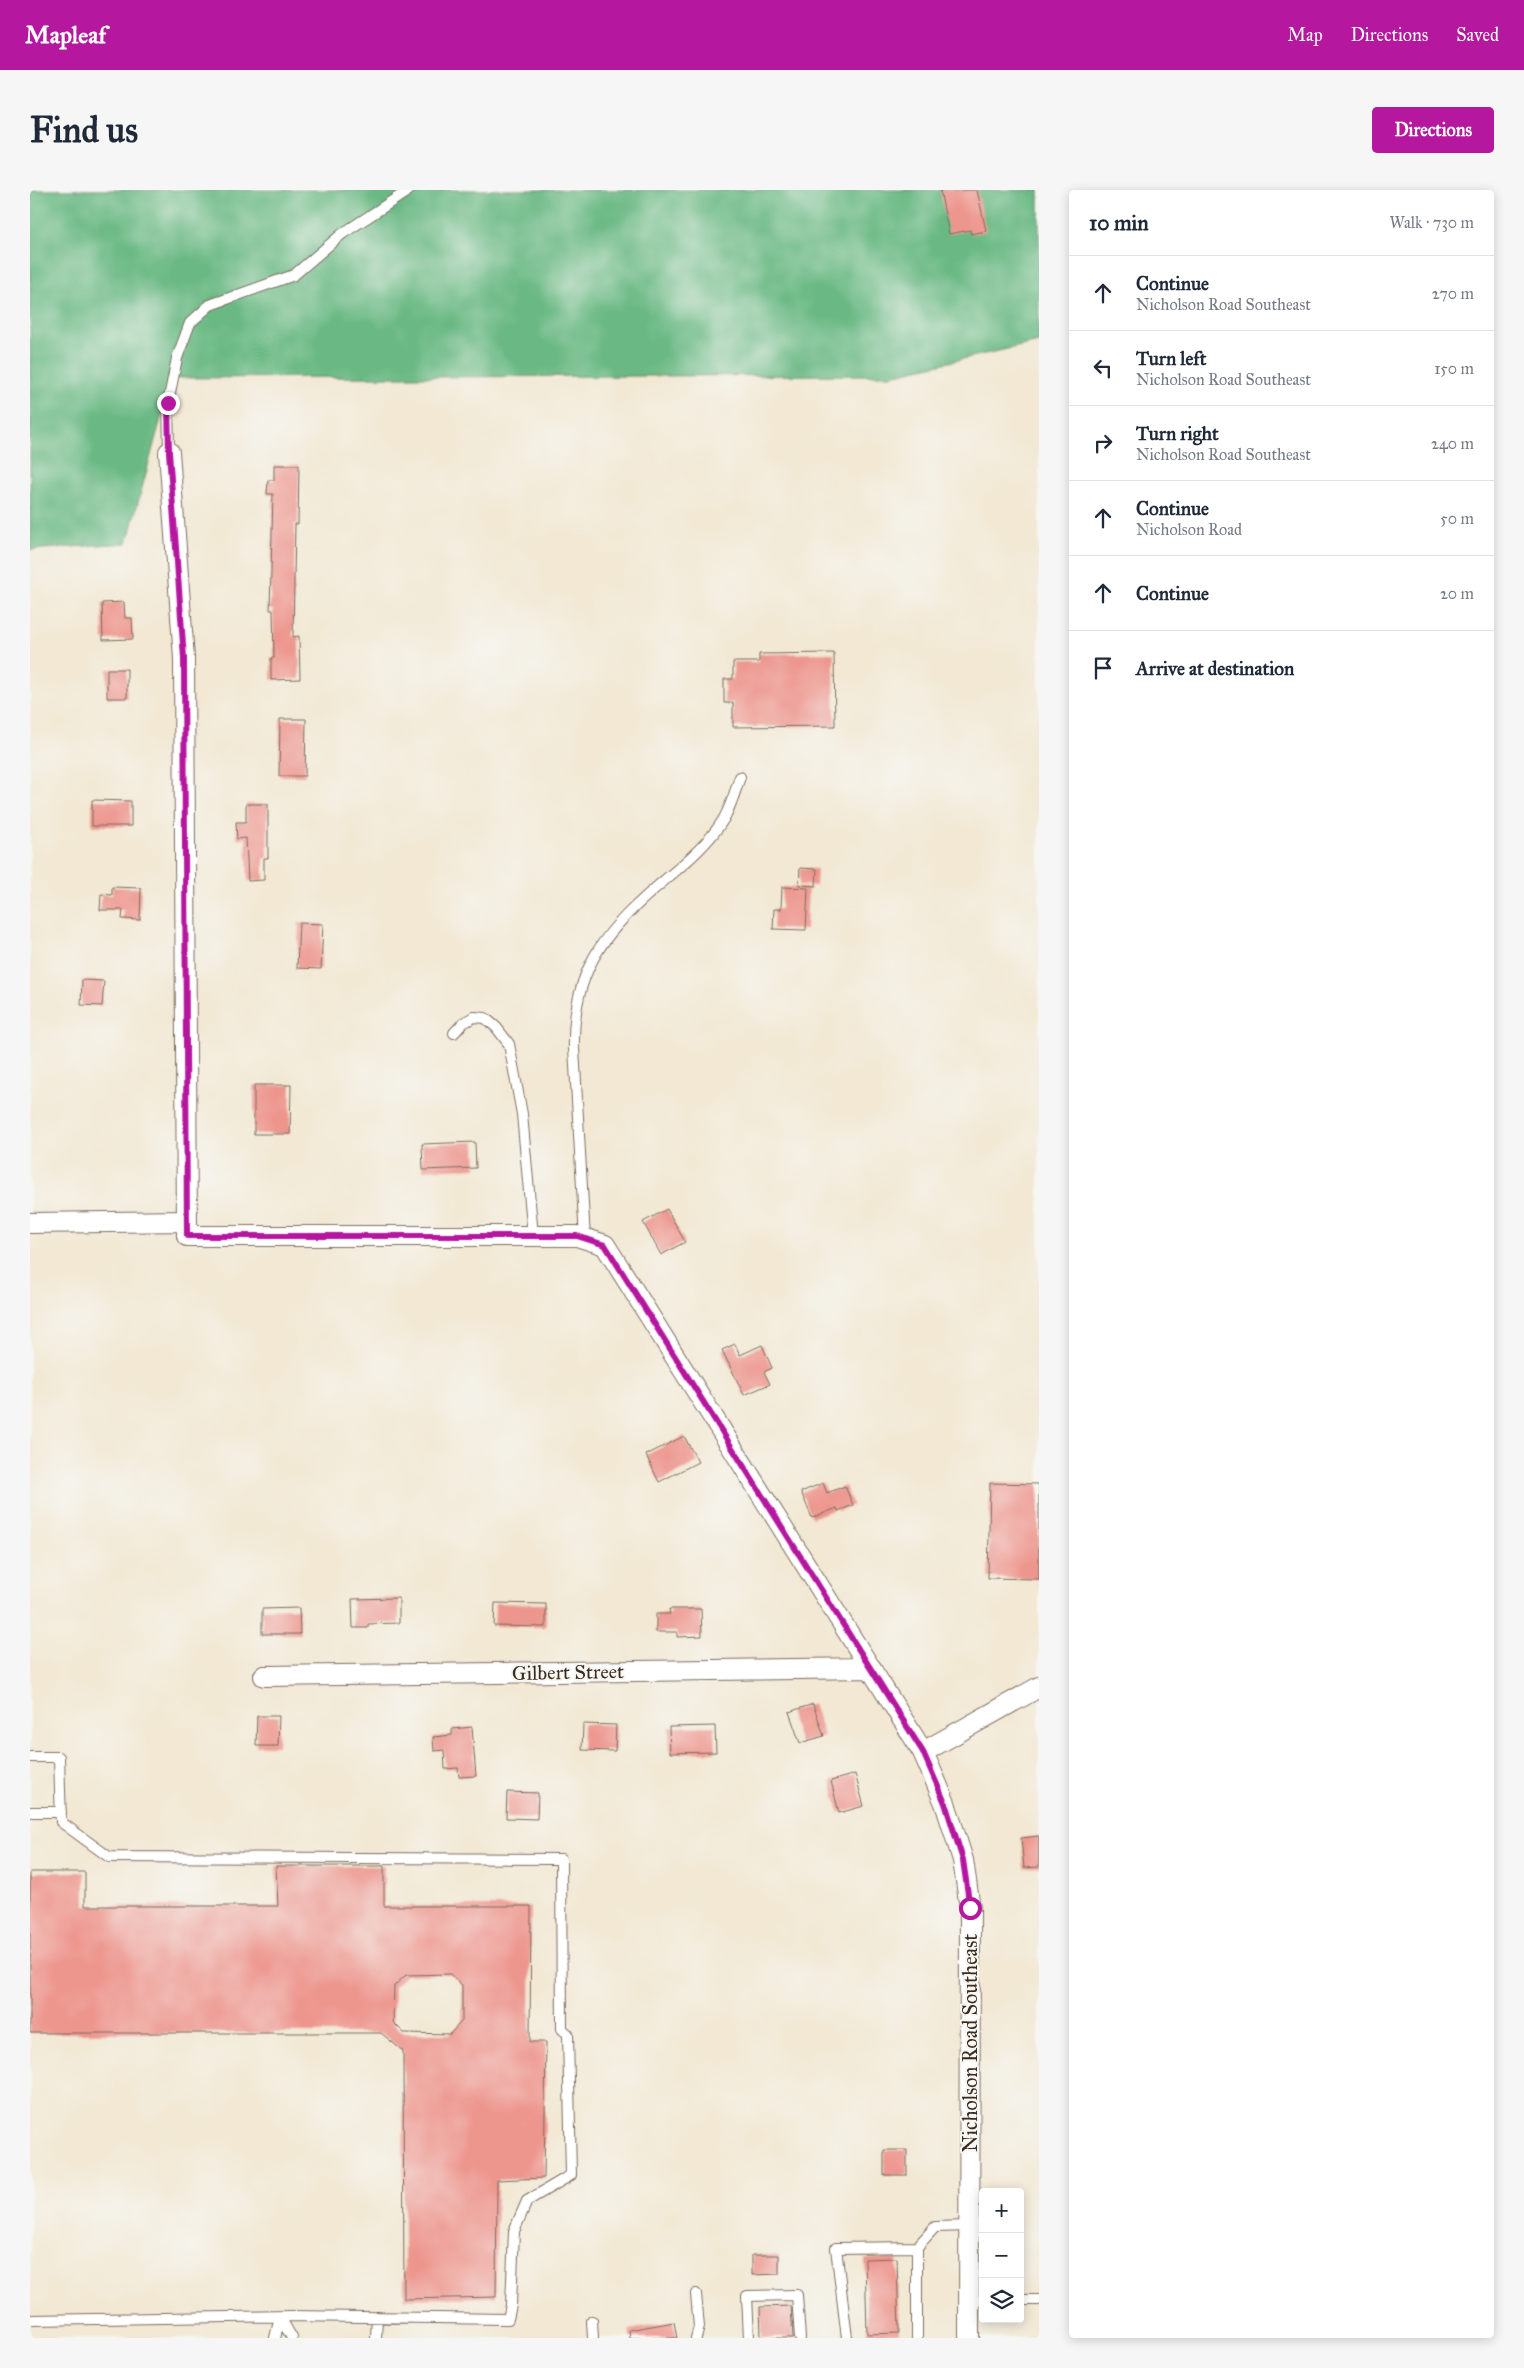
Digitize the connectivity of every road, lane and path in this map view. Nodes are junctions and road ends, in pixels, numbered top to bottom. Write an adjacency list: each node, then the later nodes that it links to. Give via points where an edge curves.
1 (409, 190): 2 (lane, via 342,234 294,275 210,305 190,323 177,358 168,403)
2 (169, 452): 5 (street, via 184,658)
3 (740, 778): 8 (lane, via 724,819 694,855 619,921 599,948 580,988 573,1019)
4 (454, 1033): 7 (lane, via 474,1017 485,1018 509,1044 522,1114)
5 (187, 1221): 6 (street); 7 (street, Nicholson Road Southeast, via 187,1236)
6 (30, 1223)
7 (533, 1236): 8 (street, Nicholson Road Southeast)
8 (586, 1239): 9 (street, Nicholson Road Southeast, via 605,1245)
9 (871, 1668): 10 (street, Gilbert Street); 12 (street, Nicholson Road Southeast)
10 (264, 1676)
11 (1039, 1687): 12 (street)
12 (923, 1752): 16 (street, Nicholson Road Southeast, via 945,1803 963,1860 970,1908)
13 (30, 1757): 15 (lane, via 59,1757)
14 (30, 1812): 15 (lane)
15 (61, 1812): 23 (lane, via 61,1822 110,1857 560,1859 562,2029 568,2034 571,2175 527,2201 514,2231 508,2319)
16 (970, 2226): 17 (lane, via 935,2227); 21 (street, Nicholson Road Southeast)
17 (916, 2247): 33 (lane, via 836,2248); 34 (lane)
18 (696, 2294): 30 (lane, via 699,2327)
19 (1024, 2300): 20 (lane)
20 (1039, 2300)
21 (976, 2301): 35 (street, Nicholson Road Southeast)
22 (280, 2316): 23 (lane); 24 (lane); 26 (lane); 27 (lane)
23 (377, 2317): 28 (lane)
24 (30, 2320)
25 (592, 2321): 29 (lane)
26 (275, 2338)
27 (292, 2338)
28 (376, 2338)
29 (593, 2338)
30 (696, 2338)
31 (749, 2338): 32 (lane, via 747,2296 797,2295)
32 (800, 2338)
33 (847, 2338)
34 (917, 2338)
35 (969, 2338)

